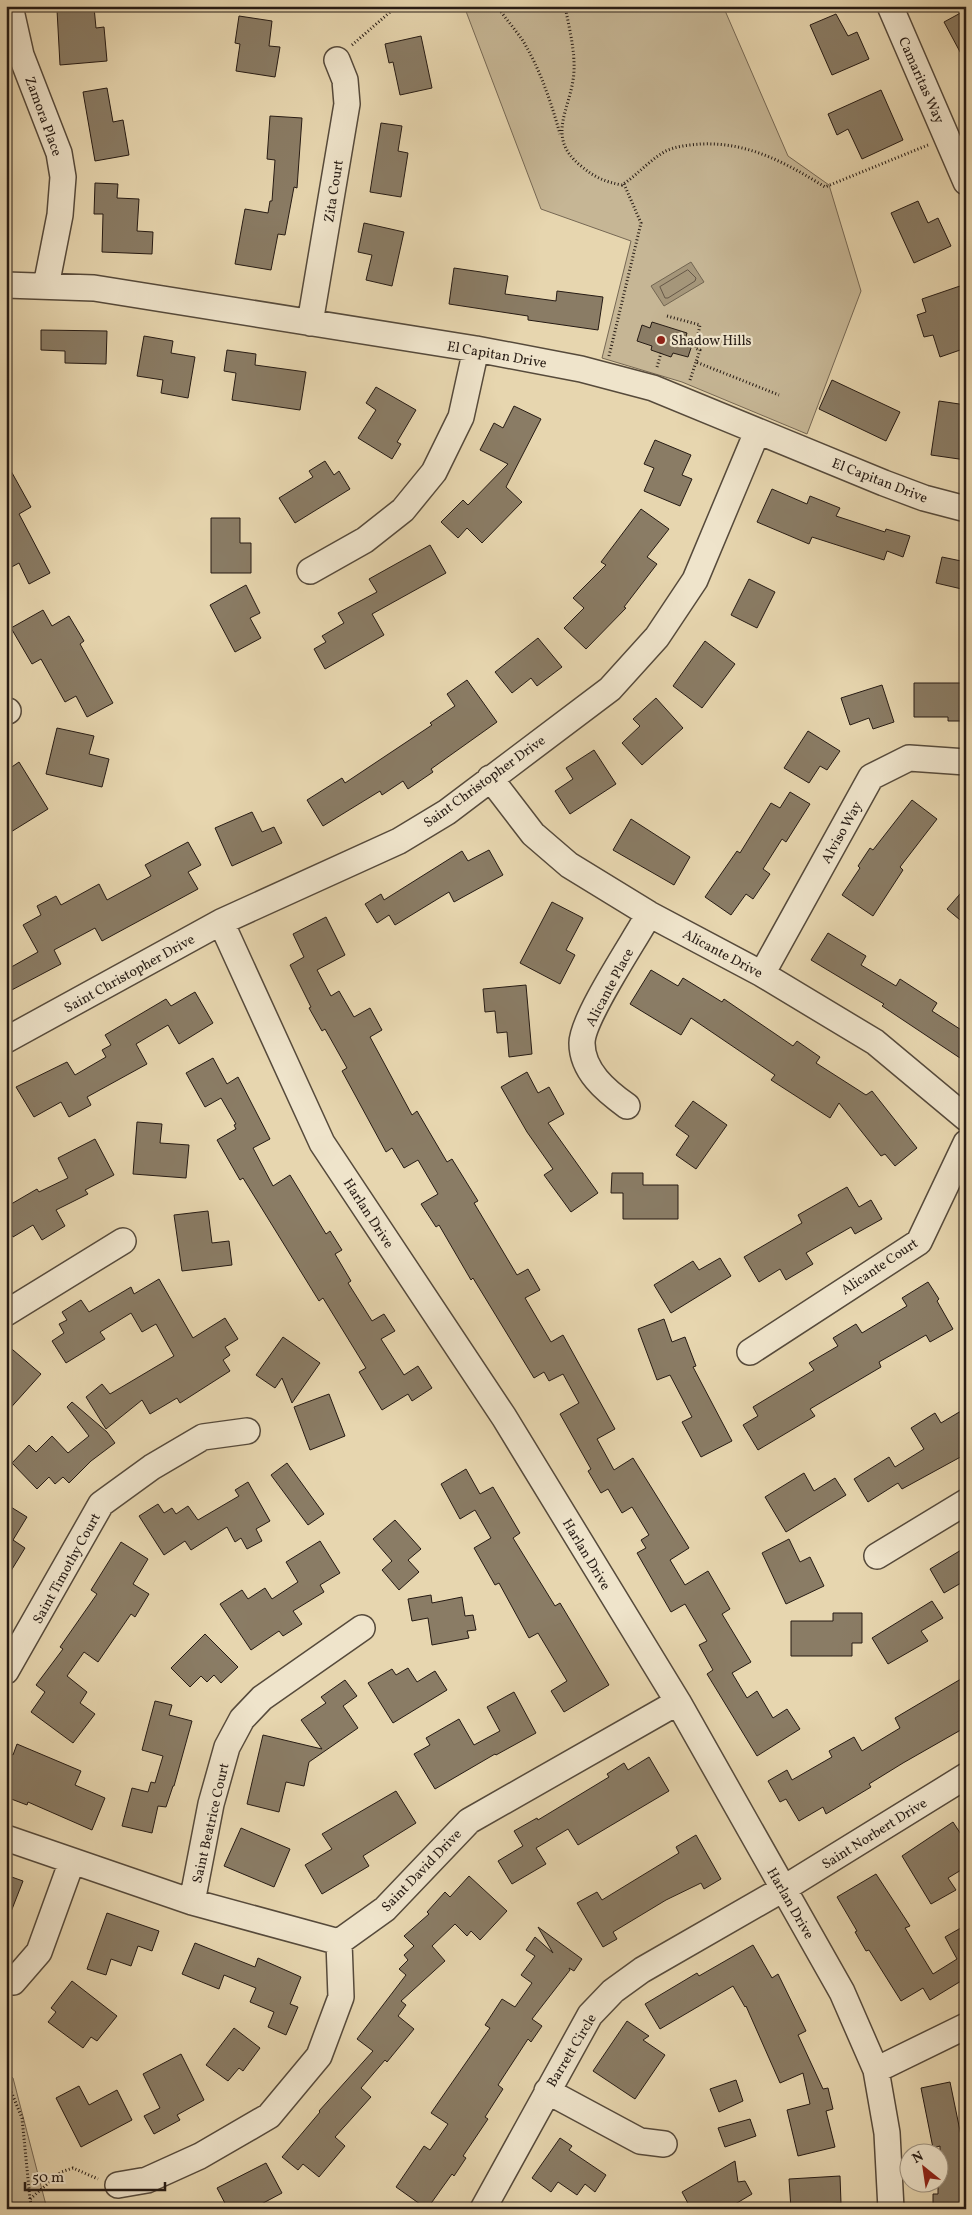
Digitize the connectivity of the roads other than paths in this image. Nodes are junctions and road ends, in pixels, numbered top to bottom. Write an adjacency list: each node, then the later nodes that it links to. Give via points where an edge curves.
1 (10, 6): 6 (street, Zamora Place, via 21,55 59,153 63,178 60,215)
2 (890, 6): 4 (street, Camaritas Way)
3 (337, 60): 7 (street, Zita Court, via 345,80 347,104)
4 (966, 182)
5 (6, 285): 6 (street, El Capitan Drive)
6 (46, 286): 7 (street, El Capitan Drive, via 94,288)
7 (310, 323): 8 (street, El Capitan Drive)
8 (476, 349): 9 (street, El Capitan Drive, via 581,369 653,388); 11 (street, via 462,417 434,472 403,510 365,540)
9 (757, 432): 10 (street, El Capitan Drive, via 924,498); 13 (street, Saint Christopher Drive, via 695,580 657,637 610,688)
10 (966, 509)
11 (310, 571)
12 (966, 762): 16 (street, Alviso Way, via 909,758 872,777)
13 (490, 778): 14 (street, Alicante Drive, via 533,834 568,865); 15 (street, Saint Christopher Drive, via 447,812 399,841)
14 (650, 914): 16 (street, Alicante Drive); 18 (street, Alicante Place, via 589,1018 582,1043 588,1067 608,1092)
15 (221, 922): 17 (street, Saint Christopher Drive); 29 (street, Harlan Drive, via 322,1142 504,1417)
16 (762, 974): 19 (street, Alicante Drive, via 875,1042)
17 (6, 1040)
18 (627, 1106)
19 (966, 1118)
20 (966, 1143): 23 (street, Alicante Court, via 920,1242)
21 (123, 1241): 22 (street)
22 (6, 1313)
23 (750, 1352)
24 (247, 1431): 28 (street, Saint Timothy Court, via 203,1437 152,1467 101,1504)
25 (966, 1502): 26 (street)
26 (877, 1556)
27 (362, 1628): 34 (street, Saint Beatrice Court, via 262,1698 242,1719 227,1747 211,1804)
28 (6, 1671)
29 (678, 1702): 33 (street, Harlan Drive); 35 (street, Saint David Drive, via 469,1821 385,1909)
30 (966, 1776): 33 (street, Saint Norbert Drive)
31 (6, 1838): 32 (street)
32 (72, 1861): 34 (street); 36 (street, via 38,1952)
33 (783, 1889): 38 (street, Harlan Drive, via 842,1992); 39 (street, Barrett Circle, via 642,1970 613,1991 590,2014)
34 (192, 1902): 35 (street)
35 (339, 1942): 41 (street, via 341,1997 319,2056 269,2116 200,2156 147,2180)
36 (13, 1982)
37 (966, 2026): 38 (street)
38 (876, 2070): 43 (street, Harlan Drive, via 887,2133)
39 (547, 2091): 40 (street, via 640,2142); 42 (street, Barrett Circle)
40 (664, 2144)
41 (118, 2185)
42 (483, 2209)
43 (891, 2209)

